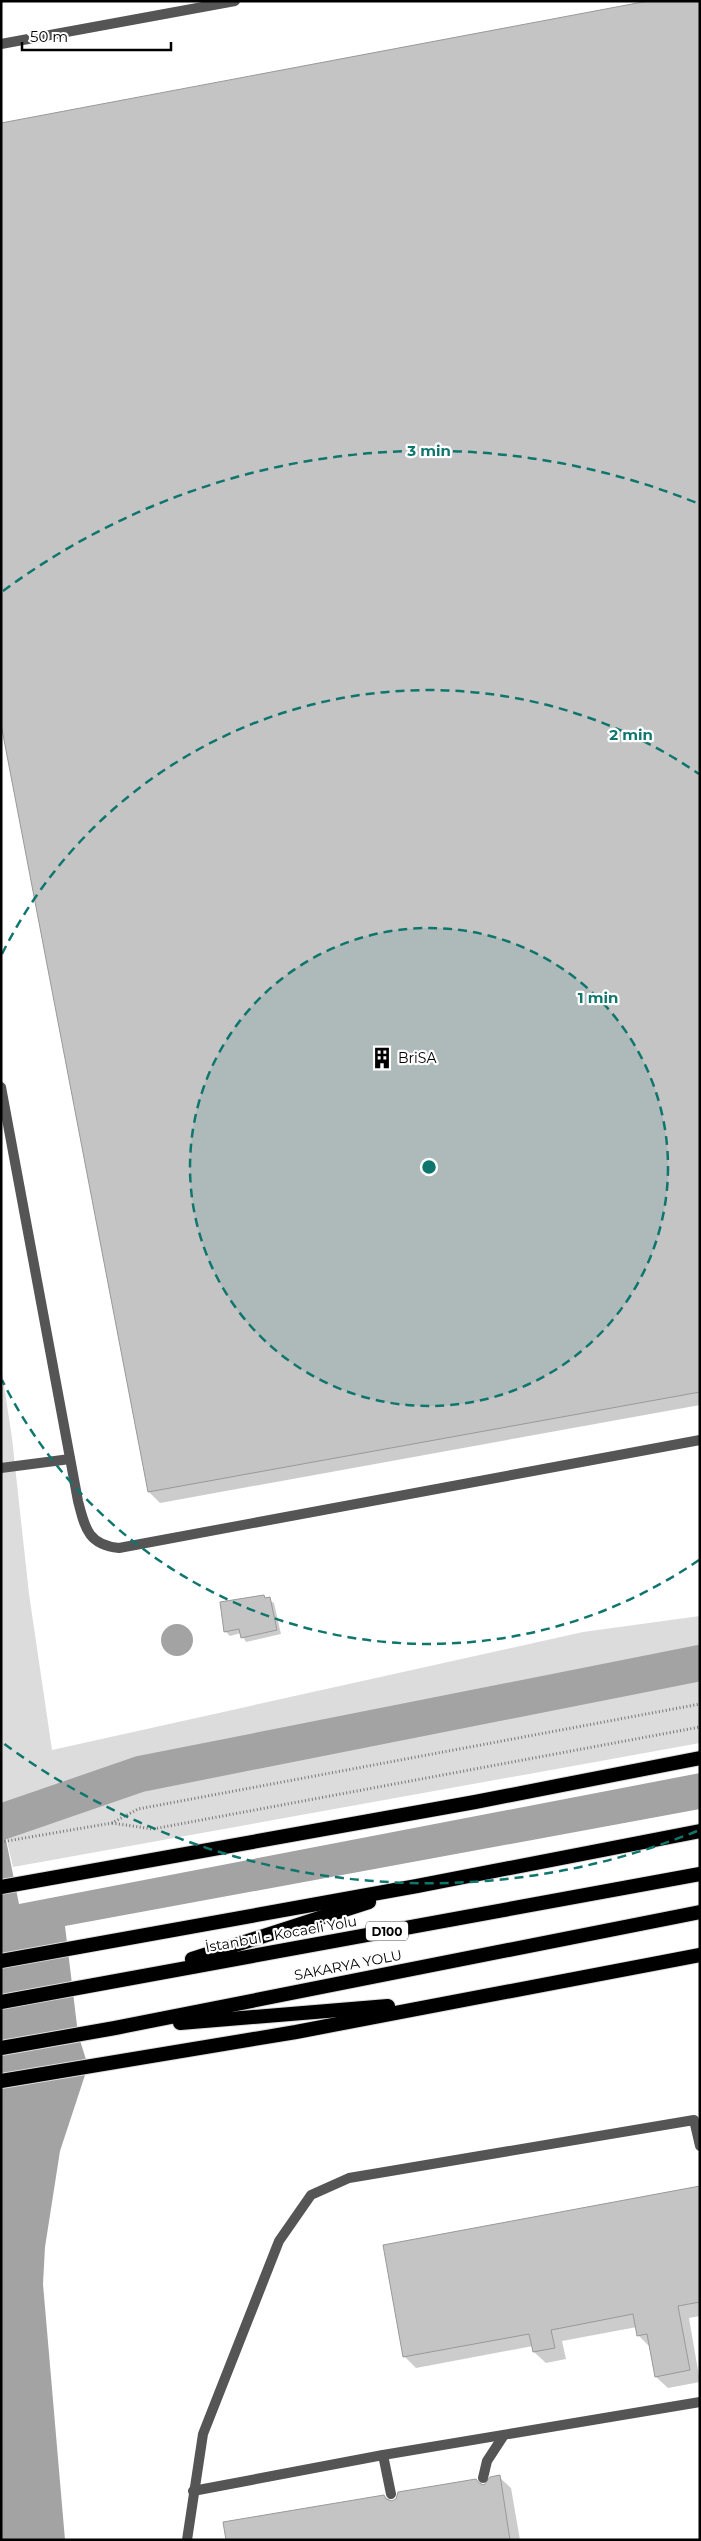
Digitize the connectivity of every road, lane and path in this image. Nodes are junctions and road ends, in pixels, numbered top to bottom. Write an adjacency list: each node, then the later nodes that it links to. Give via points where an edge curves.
1 (235, 1): 2 (lane)
2 (1, 44)
3 (1, 1087): 5 (lane)
4 (700, 1440): 5 (lane, via 119,1548 105,1547 92,1539 84,1524)
5 (70, 1459): 6 (lane)
6 (6, 1468)
7 (700, 1704): 10 (path, via 138,1809)
8 (700, 1727): 10 (path, via 153,1829)
9 (700, 1758): 15 (highway, via 476,1802)
10 (112, 1823): 12 (path)
11 (700, 1831): 14 (highway)
12 (1, 1842)
13 (700, 1874): 19 (highway, İstanbul - Kocaeli Yolu / D100)
14 (417, 1886): 18 (highway); 19 (highway)
15 (1, 1887)
16 (700, 1912): 22 (highway, SAKARYA YOLU)
17 (700, 1955): 20 (highway)
18 (1, 1961)
19 (140, 1976): 21 (highway, İstanbul - Kocaeli Yolu / D100)
20 (454, 2001): 22 (highway); 24 (highway, via 296,2032)
21 (1, 2002)
22 (115, 2028): 23 (highway, SAKARYA YOLU)
23 (1, 2048)
24 (1, 2082)
25 (697, 2119): 26 (lane); 31 (lane, via 349,2178 311,2195 279,2241 203,2434)
26 (700, 2146)
27 (700, 2402): 28 (lane)
28 (504, 2435): 29 (lane); 30 (lane, via 487,2460)
29 (383, 2455): 31 (lane); 32 (lane)
30 (483, 2478)
31 (193, 2490): 33 (lane)
32 (391, 2494)
33 (187, 2540)

